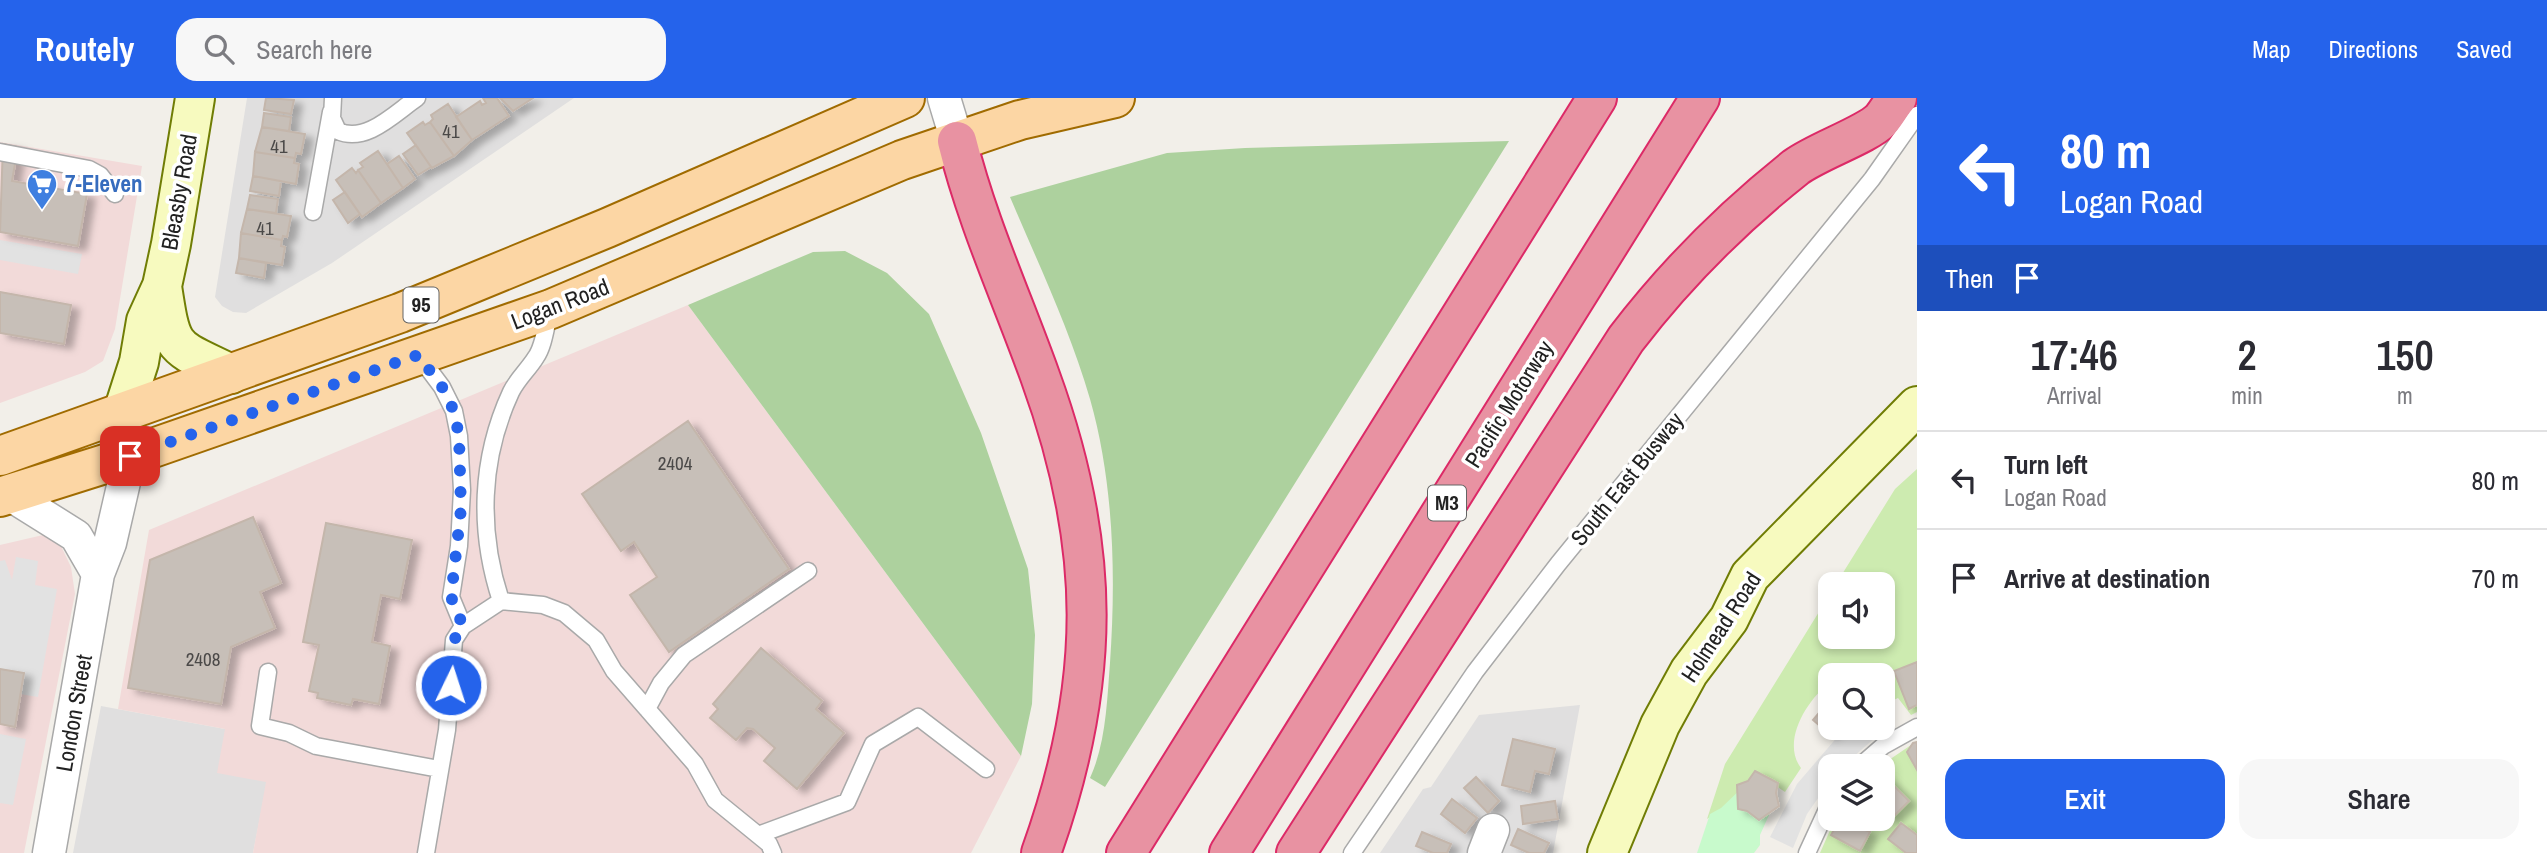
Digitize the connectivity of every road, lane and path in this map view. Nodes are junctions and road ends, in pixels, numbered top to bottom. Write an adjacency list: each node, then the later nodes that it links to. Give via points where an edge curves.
1 (195, 98): 17 (street, Bleasby Road)
2 (417, 98): 9 (lane, via 357,135 338,131)
3 (905, 98): 13 (main road, 95)
4 (944, 98): 11 (street)
5 (1115, 98): 11 (main road, Logan Road / 95)
6 (1597, 98): 42 (highway)
7 (1700, 98): 43 (highway, Pacific Motorway / M3)
8 (1896, 98): 44 (highway, via 1879,121 1816,154 1786,176 1673,280 1649,309)
9 (332, 102): 16 (lane)
10 (1917, 115): 45 (lane, South East Busway, via 1872,179 1475,672)
11 (957, 141): 14 (main road, Logan Road / 95); 41 (highway, via 971,195 1057,427 1083,538 1086,667 1069,763)
12 (0, 152): 15 (lane, via 89,169)
13 (774, 154): 14 (main road, via 804,163 835,154); 20 (main road, 95, via 497,274)
14 (849, 180): 18 (main road, Logan Road / 95)
15 (115, 194)
16 (313, 212)
17 (162, 286): 20 (street, Bleasby Road, via 167,326 176,345 187,355); 22 (street, Bleasby Road, via 146,321)
18 (551, 309): 19 (main road, Logan Road / 95); 28 (lane, via 537,357 518,377 503,409 488,460 483,504)
19 (418, 355): 24 (main road, Logan Road / 95); 29 (lane, via 448,399 459,436 461,501 451,597)
20 (231, 374): 22 (main road, 95)
21 (1917, 406): 46 (street, Holmead Road, via 1750,576 1729,619 1689,672 1660,726)
22 (123, 412): 23 (main road, 95)
23 (0, 456)
24 (130, 456): 25 (main road, Logan Road / 95); 27 (street, London Street)
25 (5, 495): 27 (street, via 76,537)
26 (808, 571): 31 (lane, via 684,655)
27 (98, 574): 38 (street, London Street)
28 (500, 601): 29 (lane); 31 (lane, via 543,605 564,613 597,640 614,671)
29 (463, 626): 34 (lane, via 454,640)
30 (268, 672): 34 (lane, via 260,726 316,746)
31 (647, 709): 37 (lane, via 695,764 715,800)
32 (1917, 727): 33 (lane)
33 (1874, 754)
34 (439, 769): 39 (lane)
35 (986, 769): 37 (lane, via 918,717 873,744 847,802)
36 (1818, 829): 47 (lane)
37 (758, 835): 40 (lane)
38 (49, 853)
39 (426, 853)
40 (773, 853)
41 (1041, 853)
42 (1126, 853)
43 (1229, 853)
44 (1296, 853)
45 (1352, 853)
46 (1607, 853)
47 (1807, 853)

